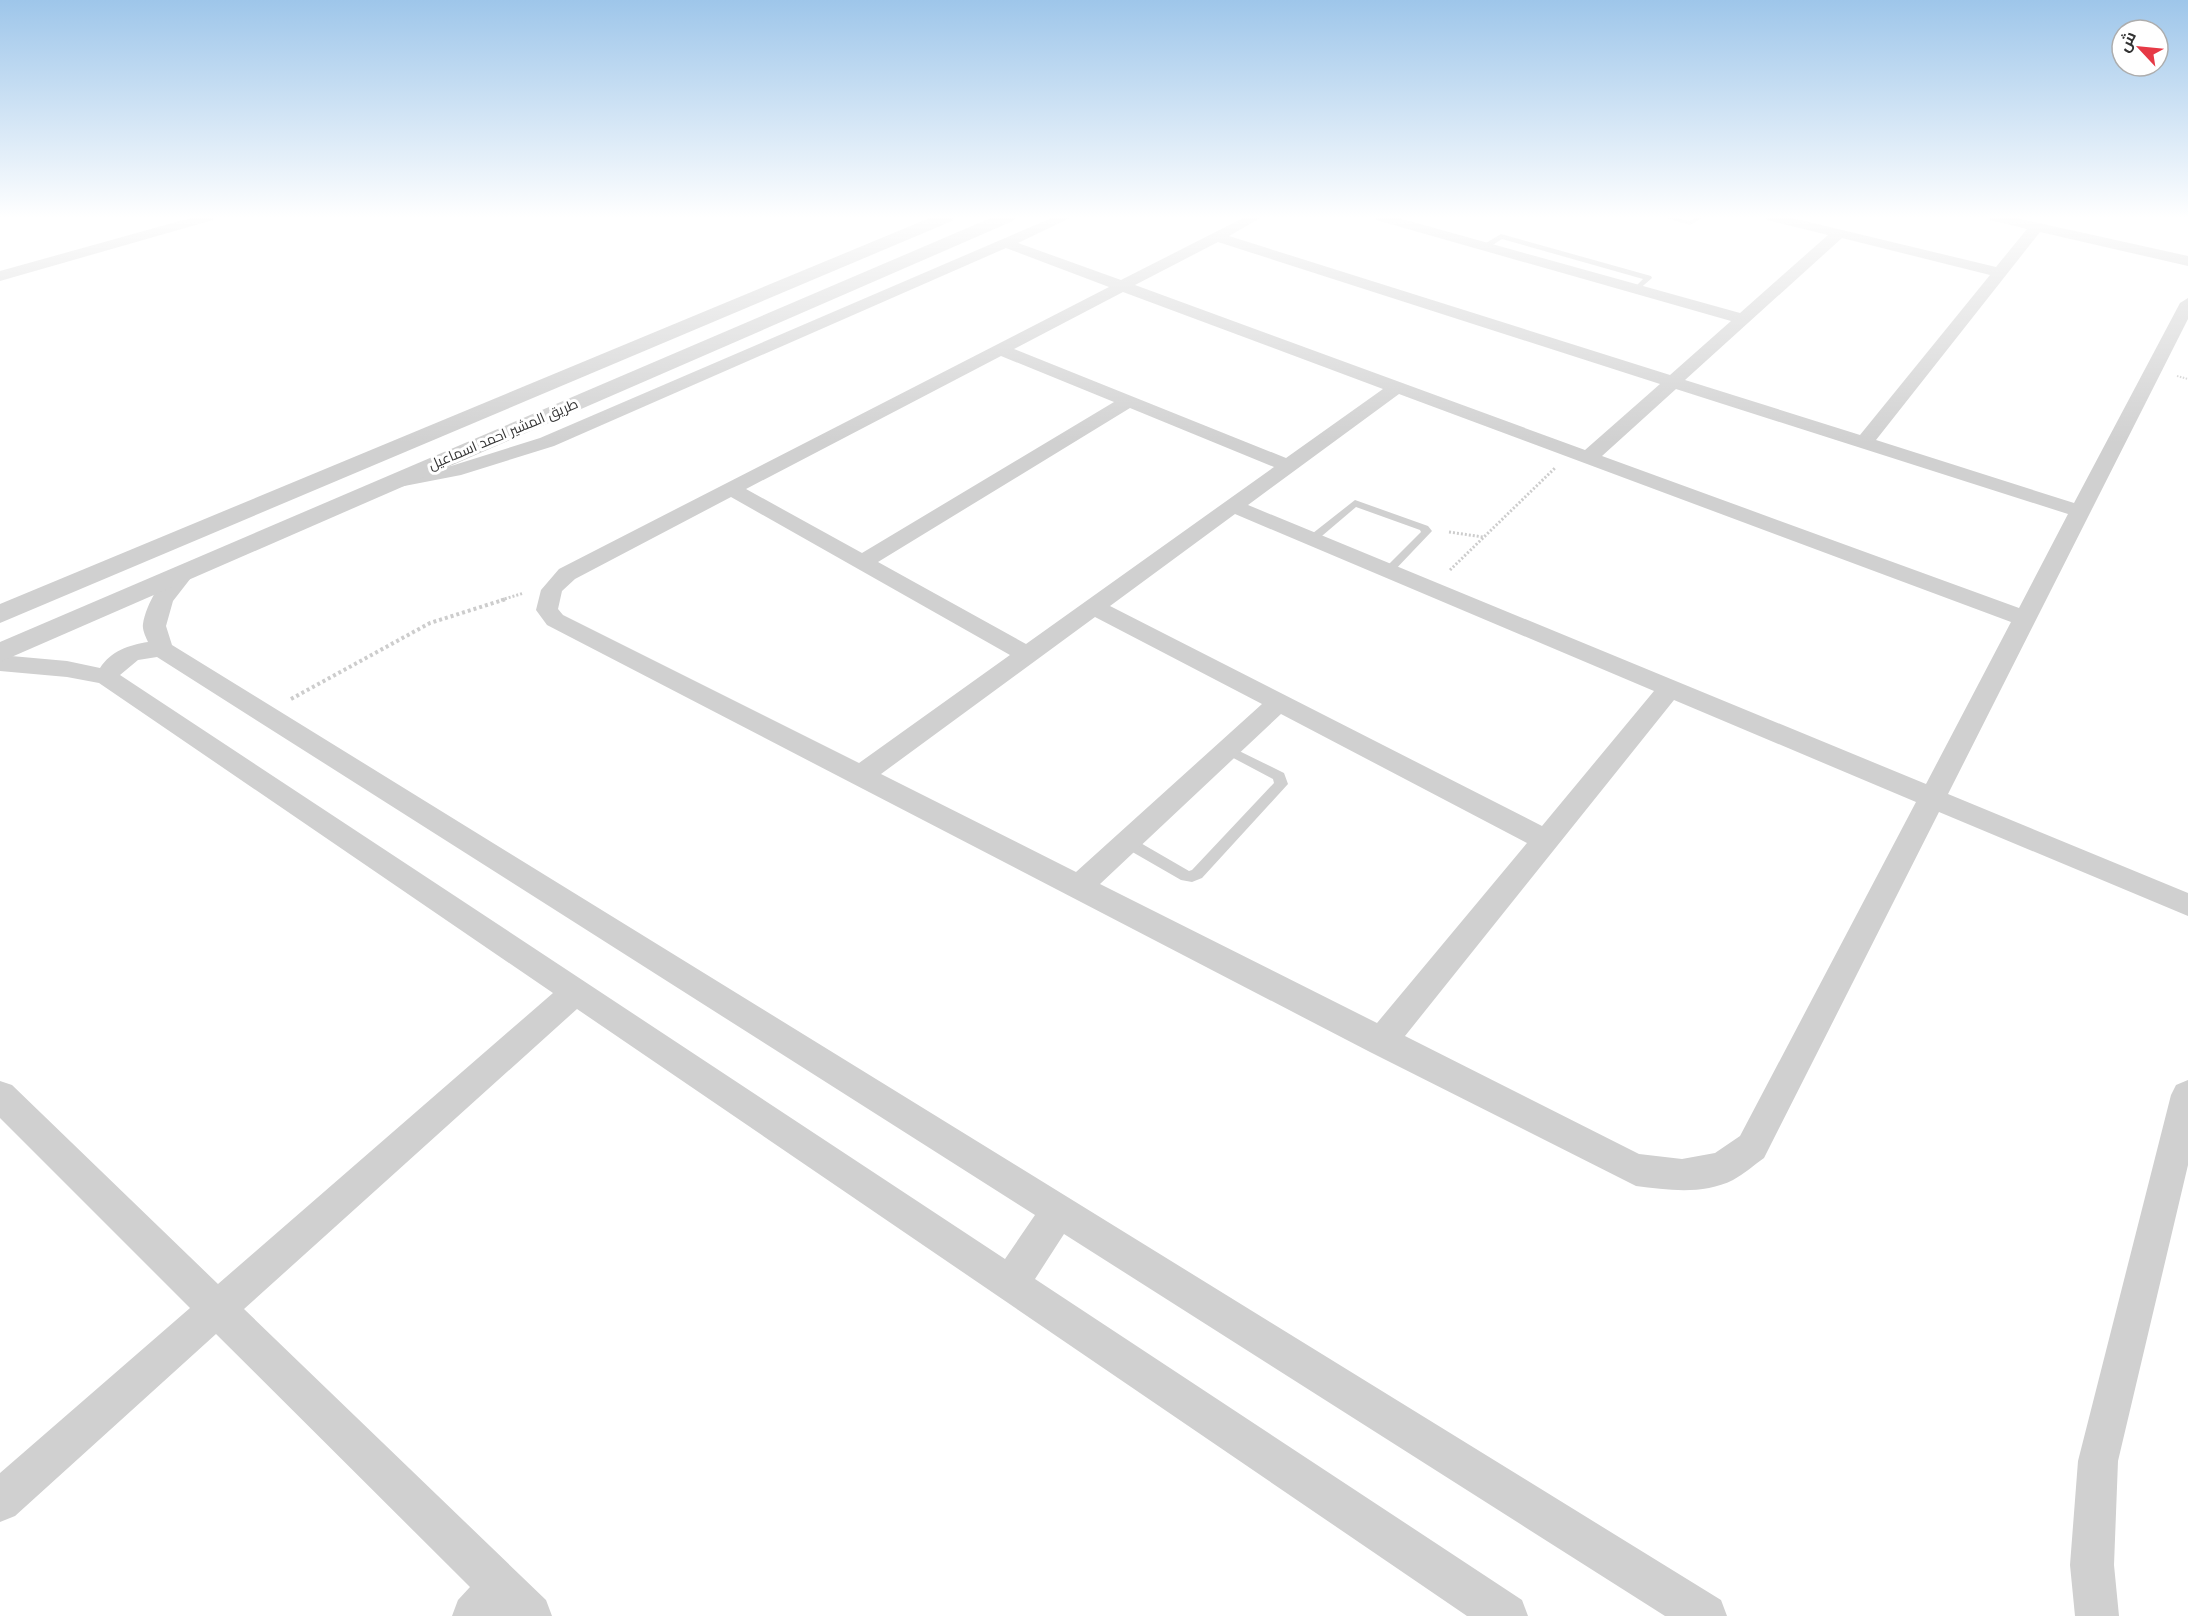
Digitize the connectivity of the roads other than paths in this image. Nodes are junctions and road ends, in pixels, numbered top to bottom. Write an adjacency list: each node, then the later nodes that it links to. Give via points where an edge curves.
1 (766, 292): 28 (street, طريق المشير احمد اسماعيل)
2 (832, 292): 19 (street, طريق المشير احمد اسماعيل)
3 (891, 292): 19 (street, via 547,442 454,471)
4 (1108, 292): 12 (street)
5 (1138, 292): 14 (street)
6 (1391, 292): 13 (street)
7 (1649, 292): 11 (street)
8 (1772, 292): 11 (street)
9 (1985, 292): 16 (street)
10 (2188, 303): 22 (street)
11 (1742, 319): 13 (street)
12 (1000, 348): 15 (street); 20 (street)
13 (1672, 381): 16 (street); 17 (street)
14 (1396, 388): 17 (street); 18 (street)
15 (1129, 401): 18 (street); 24 (street)
16 (1865, 442): 22 (street)
17 (1580, 455): 29 (street)
18 (1288, 466): 21 (street)
19 (392, 482): 26 (street, طريق المشير احمد اسماعيل)
20 (729, 488): 24 (street); 38 (street, via 567,574 546,598 547,610 555,620)
21 (1233, 506): 23 (street); 27 (street)
22 (2080, 511): 29 (street)
23 (1312, 539): 25 (street); 25 (lane, via 1355,503 1427,531)
24 (862, 563): 32 (street)
25 (1388, 571): 35 (street)
26 (183, 574): 30 (street, via 162,600 154,626); 31 (street, طريق المشير احمد اسماعيل)
27 (1094, 606): 32 (street); 36 (street)
28 (0, 614)
29 (2024, 618): 39 (street)
30 (162, 649): 34 (street, via 126,655 111,665); 48 (street)
31 (0, 653)
32 (1028, 655): 38 (street)
33 (0, 663): 34 (street)
34 (106, 677): 44 (street)
35 (1669, 689): 39 (street); 40 (street)
36 (1279, 702): 37 (street); 40 (street)
37 (1227, 749): 41 (street); 41 (lane, via 1278,776 1281,784 1197,874 1186,876)
38 (860, 776): 42 (street)
39 (1930, 798): 43 (street); 45 (street, via 1752,1147 1722,1168 1682,1175 1636,1170)
40 (1546, 840): 45 (street)
41 (1127, 842): 42 (street)
42 (1078, 887): 45 (street)
43 (2188, 905)
44 (575, 992): 49 (street); 50 (street)
45 (1381, 1042)
46 (2188, 1095): 56 (street, via 2098,1461 2092,1565)
47 (1, 1099): 50 (street)
48 (1059, 1211): 49 (street); 55 (street)
49 (1010, 1283): 54 (street)
50 (217, 1309): 51 (street); 52 (street)
51 (0, 1501)
52 (486, 1601): 53 (street)
53 (530, 1616)
54 (1506, 1616)
55 (1705, 1616)
56 (2097, 1616)

